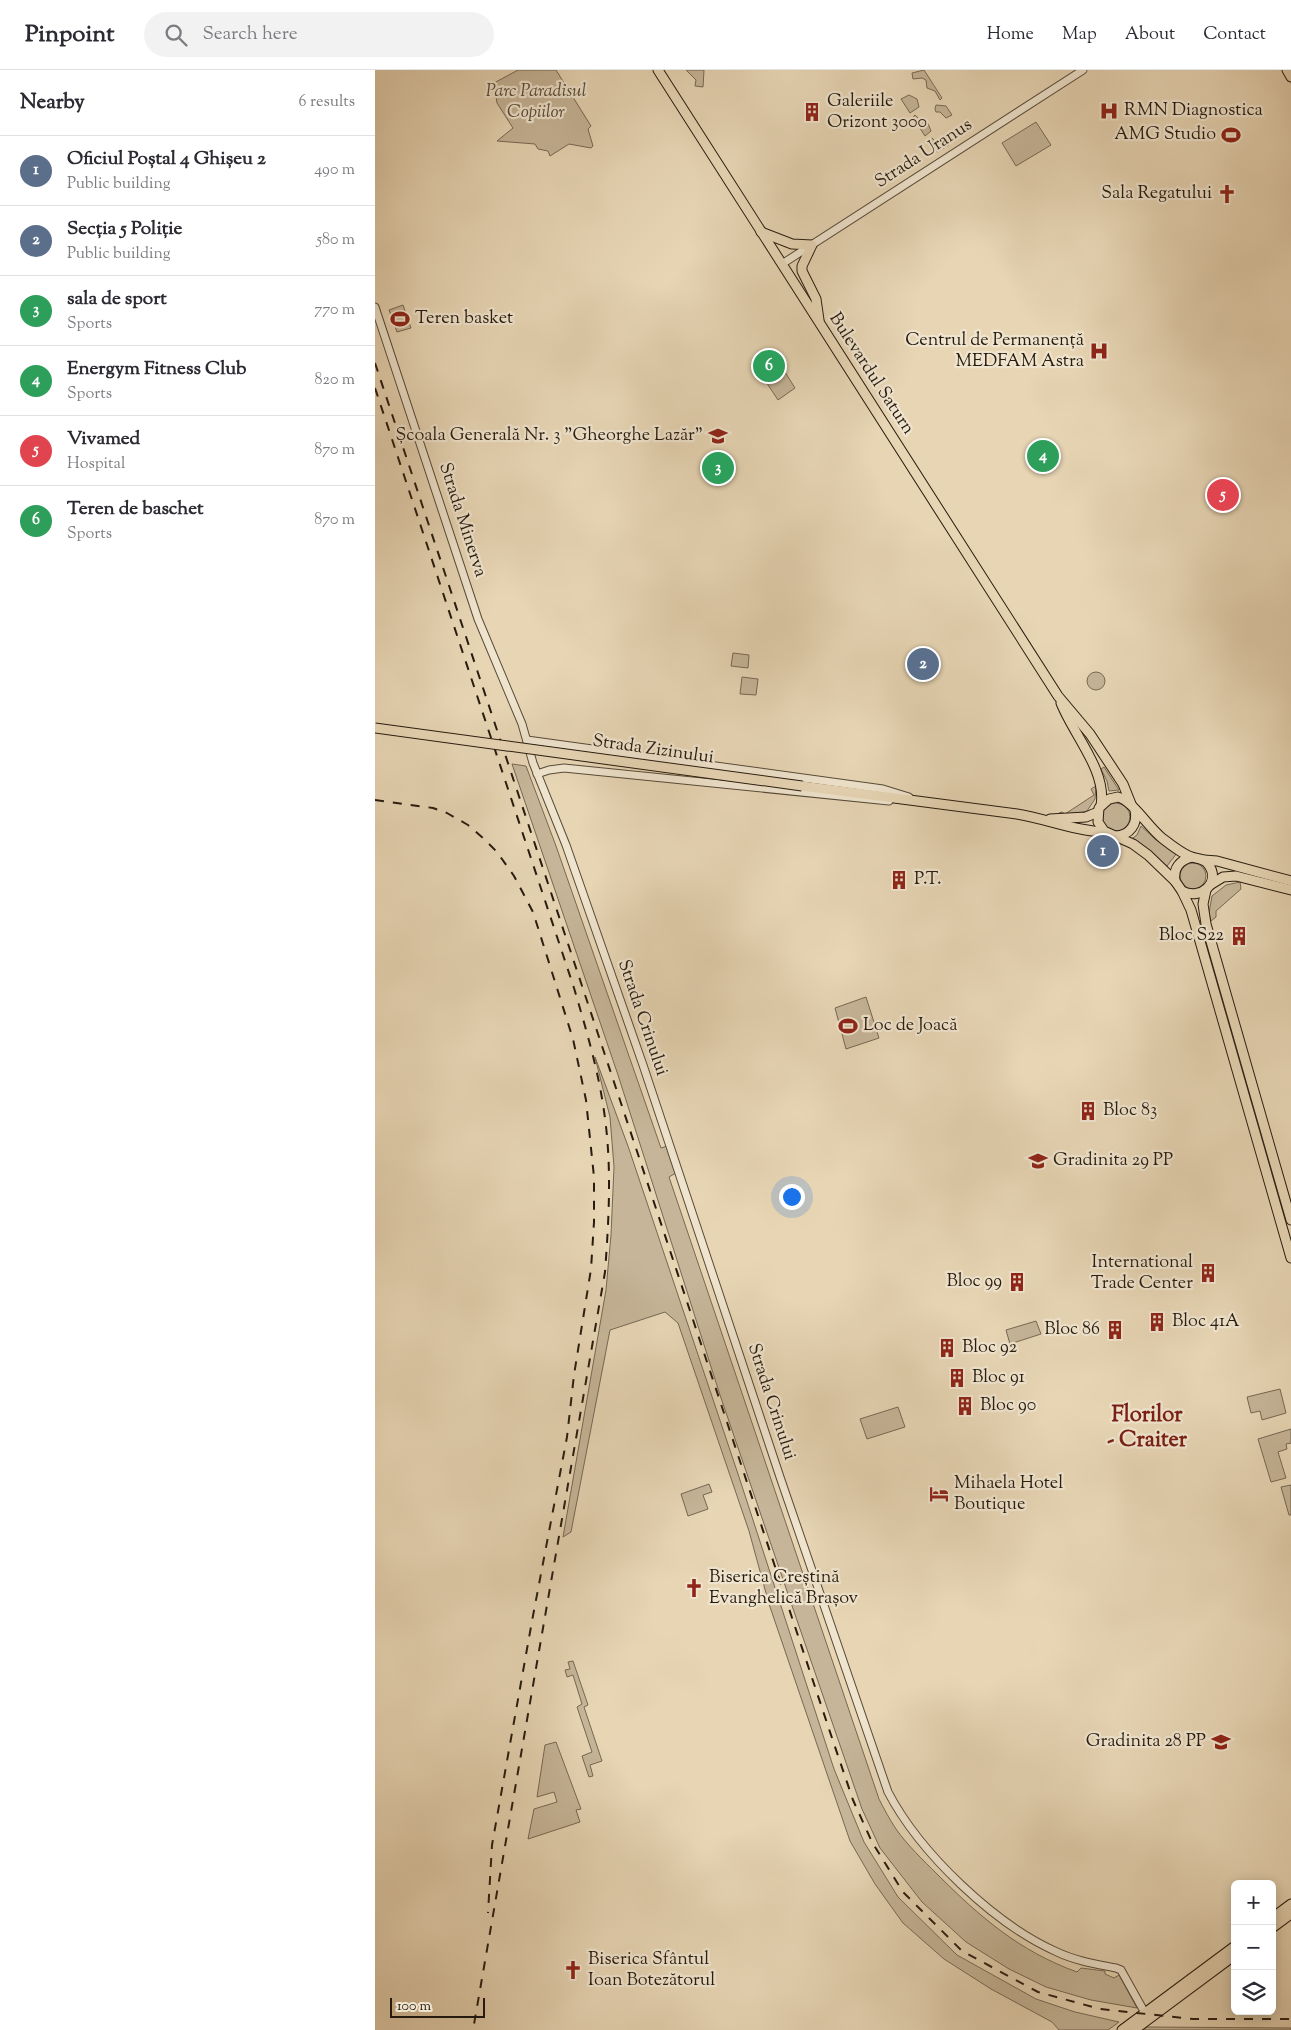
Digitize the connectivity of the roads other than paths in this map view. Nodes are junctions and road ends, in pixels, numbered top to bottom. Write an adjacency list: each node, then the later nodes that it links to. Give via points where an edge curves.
1 (659, 70): 5 (main road, Bulevardul Saturn)
2 (1083, 70): 6 (street, Strada Uranus)
3 (1287, 70): 4 (main road)
4 (1291, 77)
5 (761, 232): 6 (main road, via 783,242); 7 (main road, Bulevardul Saturn)
6 (812, 245): 7 (street, Strada Uranus); 9 (main road, via 802,271 816,299)
7 (782, 264): 9 (main road, Bulevardul Saturn)
8 (375, 307): 12 (street, Strada Minerva, via 478,619)
9 (819, 322): 10 (main road, Bulevardul Saturn)
10 (1058, 696): 15 (main road, Bulevardul Saturn, via 1090,734 1123,784); 16 (main road, Bulevardul Saturn, via 1098,774 1102,790)
11 (375, 728): 14 (main road, Strada Zizinului, bridge)
12 (527, 740): 13 (street, Strada Crinului); 14 (street, Strada Zizinului, via 883,789)
13 (537, 774): 14 (street, Strada Zizinului, via 565,768 865,800); 34 (street, Strada Crinului, via 566,845 643,1065 887,1792 908,1826 956,1879 1007,1922 1057,1952 1121,1970)
14 (926, 802): 17 (main road, Strada Zizinului)
15 (1133, 807): 16 (main road, via 1119,797 1109,799); 18 (main road, via 1135,822 1131,830 1123,835); 19 (main road, via 1159,835)
16 (1099, 808): 17 (main road, Strada Zizinului, via 1086,817); 18 (main road, via 1098,822)
17 (1047, 820): 18 (main road, Strada Zizinului, via 1062,826)
18 (1109, 834): 21 (main road, Strada Zizinului, via 1133,844)
19 (1192, 857): 20 (main road); 21 (main road, via 1177,866)
20 (1204, 860): 22 (main road); 23 (main road, via 1212,871)
21 (1175, 880): 25 (main road)
22 (1291, 881)
23 (1208, 888): 24 (main road, via 1223,877 1236,876); 25 (main road, via 1192,895); 26 (main road, via 1203,904 1206,924)
24 (1291, 890)
25 (1182, 891): 27 (main road, via 1194,921)
26 (1291, 1220)
27 (1291, 1258)
28 (1291, 1904): 30 (main road)
29 (1291, 1914): 31 (main road)
30 (1276, 1915)
31 (1276, 1925)
32 (1231, 1949): 34 (main road)
33 (1231, 1959): 36 (main road)
34 (1145, 2013): 35 (main road)
35 (1122, 2030)
36 (1134, 2030)

